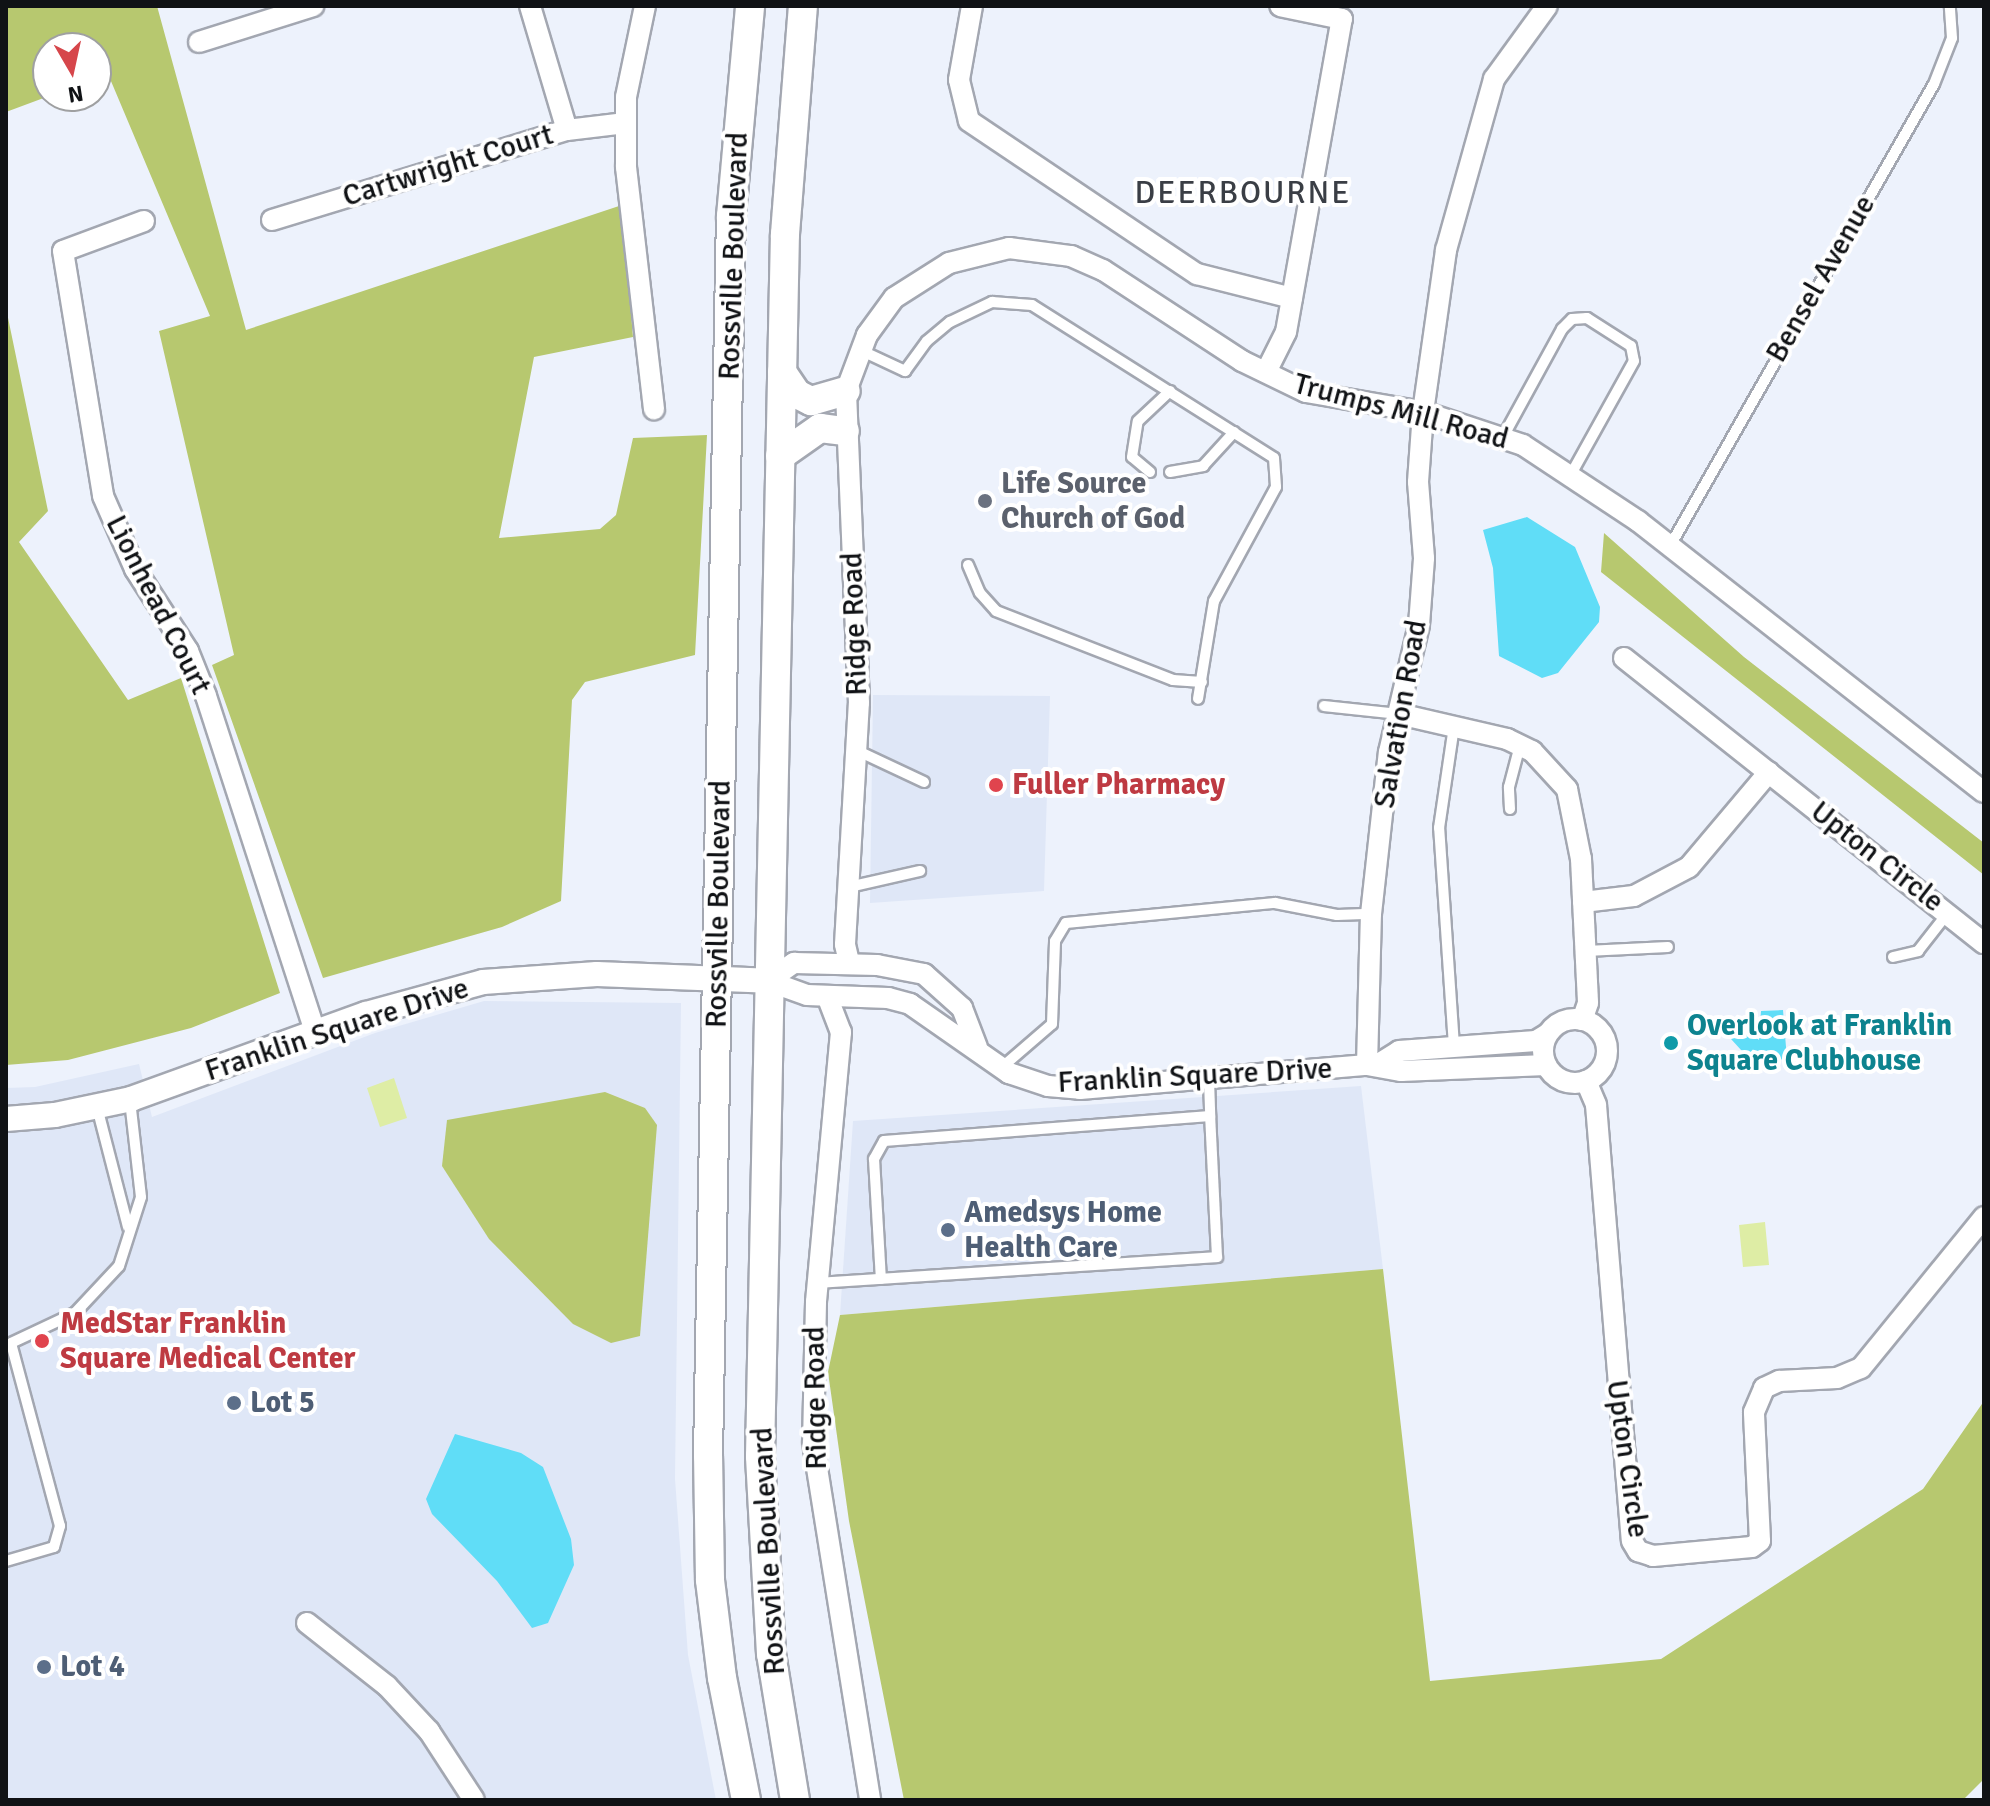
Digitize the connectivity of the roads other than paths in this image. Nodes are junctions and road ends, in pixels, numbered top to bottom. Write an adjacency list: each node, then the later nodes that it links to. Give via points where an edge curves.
1 (313, 6): 10 (street)
2 (530, 6): 12 (street)
3 (645, 6): 11 (street, via 626,97)
4 (750, 6): 55 (main road, Rossville Boulevard, via 731,216)
5 (803, 6): 18 (main road, Rossville Boulevard, via 787,176)
6 (972, 6): 16 (street, via 959,80 969,121 1197,274)
7 (1280, 6): 16 (street, via 1342,19)
8 (1547, 6): 23 (street, Salvation Road, via 1494,79 1446,250)
9 (1950, 6): 31 (lane, Bensel Avenue, via 1952,38 1934,84)
10 (199, 42)
11 (626, 123): 12 (street, Cartwright Court); 22 (street, via 626,167)
12 (567, 130): 13 (street, Cartwright Court)
13 (272, 220)
14 (144, 221): 59 (street, Lionhead Court, via 63,251 103,496 135,569 188,651 206,696)
15 (894, 298): 17 (street, Ridge Road); 19 (street, Trumps Mill Road, via 949,263 1009,248 1043,250 1103,270)
16 (1292, 298): 19 (street, via 1286,332)
17 (860, 350): 20 (street, Ridge Road); 21 (lane, via 905,371 927,341 950,322 992,302 1032,305)
18 (782, 372): 20 (main road, via 797,394 811,401); 27 (main road, Rossville Boulevard)
19 (1266, 372): 23 (street, Trumps Mill Road, via 1306,392)
20 (846, 391): 24 (street, Ridge Road)
21 (1170, 391): 25 (lane); 28 (lane, via 1138,421 1132,457)
22 (654, 409)
23 (1423, 412): 26 (street, Trumps Mill Road); 37 (street, Salvation Road, via 1418,482 1423,587)
24 (845, 431): 27 (main road, via 820,428); 40 (street, Ridge Road)
25 (1234, 432): 29 (lane, via 1203,466); 34 (lane, via 1274,458 1276,487 1214,601)
26 (1504, 435): 30 (street, Trumps Mill Road); 30 (lane, via 1562,329 1572,319 1587,318 1631,346 1634,361)
27 (780, 456): 56 (main road, Rossville Boulevard)
28 (1150, 472)
29 (1170, 472)
30 (1570, 476): 31 (street, Trumps Mill Road)
31 (1669, 546): 43 (street, Trumps Mill Road)
32 (968, 565): 34 (lane, via 980,593 996,611 1173,680)
33 (1624, 658): 41 (street, Upton Circle)
34 (1202, 682): 35 (lane)
35 (1198, 699)
36 (1324, 706): 37 (lane)
37 (1399, 714): 38 (street); 48 (street, Salvation Road, via 1389,752)
38 (1454, 726): 39 (street); 61 (lane, via 1439,828)
39 (1520, 745): 44 (lane, via 1509,787); 47 (street, via 1567,789 1578,830)
40 (858, 751): 42 (lane); 46 (street, Ridge Road)
41 (1769, 772): 47 (street, via 1689,867 1634,896); 49 (street, Upton Circle)
42 (924, 782)
43 (1984, 792)
44 (1510, 809)
45 (920, 871): 46 (lane)
46 (849, 887): 54 (street, Ridge Road)
47 (1583, 902): 52 (street)
48 (1371, 914): 63 (street, Salvation Road); 65 (lane, via 1337,915 1275,903 1066,923 1055,941 1052,1024 1035,1044)
49 (1947, 914): 50 (street, Upton Circle); 53 (lane, via 1918,951)
50 (1984, 943)
51 (1668, 947): 52 (lane)
52 (1586, 951): 58 (street, via 1588,1003)
53 (1893, 957)
54 (849, 962): 56 (street, Franklin Square Drive, via 794,963); 62 (street, Franklin Square Drive, via 924,974 962,1008)
55 (718, 979): 56 (street, Franklin Square Drive); 59 (street, Franklin Square Drive, via 597,974 512,978 439,990); 80 (main road, Rossville Boulevard, via 710,1580)
56 (768, 981): 57 (street, Franklin Square Drive); 81 (main road, Rossville Boulevard, via 761,1504 771,1654)
57 (827, 996): 62 (street, Franklin Square Drive, via 910,1004 952,1037); 75 (street, Ridge Road, via 841,1032)
58 (1582, 1020): 60 (street, via 1562,1021); 67 (street, via 1599,1030 1607,1049 1602,1068)
59 (315, 1032): 68 (street, Franklin Square Drive)
60 (1547, 1034): 61 (street, Franklin Square Drive, via 1536,1041); 64 (street)
61 (1454, 1046): 63 (street, Franklin Square Drive, via 1399,1051)
62 (977, 1047): 65 (street, Franklin Square Drive)
63 (1372, 1065): 64 (street, Franklin Square Drive, via 1401,1071); 66 (street, Franklin Square Drive)
64 (1546, 1065): 67 (street, via 1568,1082)
65 (1001, 1068): 66 (street, Franklin Square Drive, via 1028,1081 1080,1089)
66 (1209, 1080): 70 (lane)
67 (1586, 1081): 72 (street, Upton Circle, via 1596,1105 1632,1541 1638,1551 1653,1556 1752,1547 1760,1541 1754,1412 1764,1388 1779,1381 1837,1378 1861,1368)
68 (129, 1099): 69 (street, Franklin Square Drive); 73 (lane, via 142,1176 141,1197)
69 (97, 1107): 71 (street, Franklin Square Drive); 73 (lane)
70 (1210, 1116): 74 (lane, via 884,1141 874,1159); 74 (lane, via 1217,1257)
71 (6, 1119)
72 (1984, 1217)
73 (128, 1227): 76 (lane, via 119,1266 98,1291 75,1313)
74 (881, 1279): 75 (lane)
75 (817, 1283): 82 (street, Ridge Road, via 813,1443)
76 (8, 1344): 77 (lane, via 60,1526 54,1547)
77 (6, 1561)
78 (307, 1623): 79 (street, via 387,1686 429,1731)
79 (474, 1800)
80 (746, 1800)
81 (795, 1800)
82 (870, 1800)

